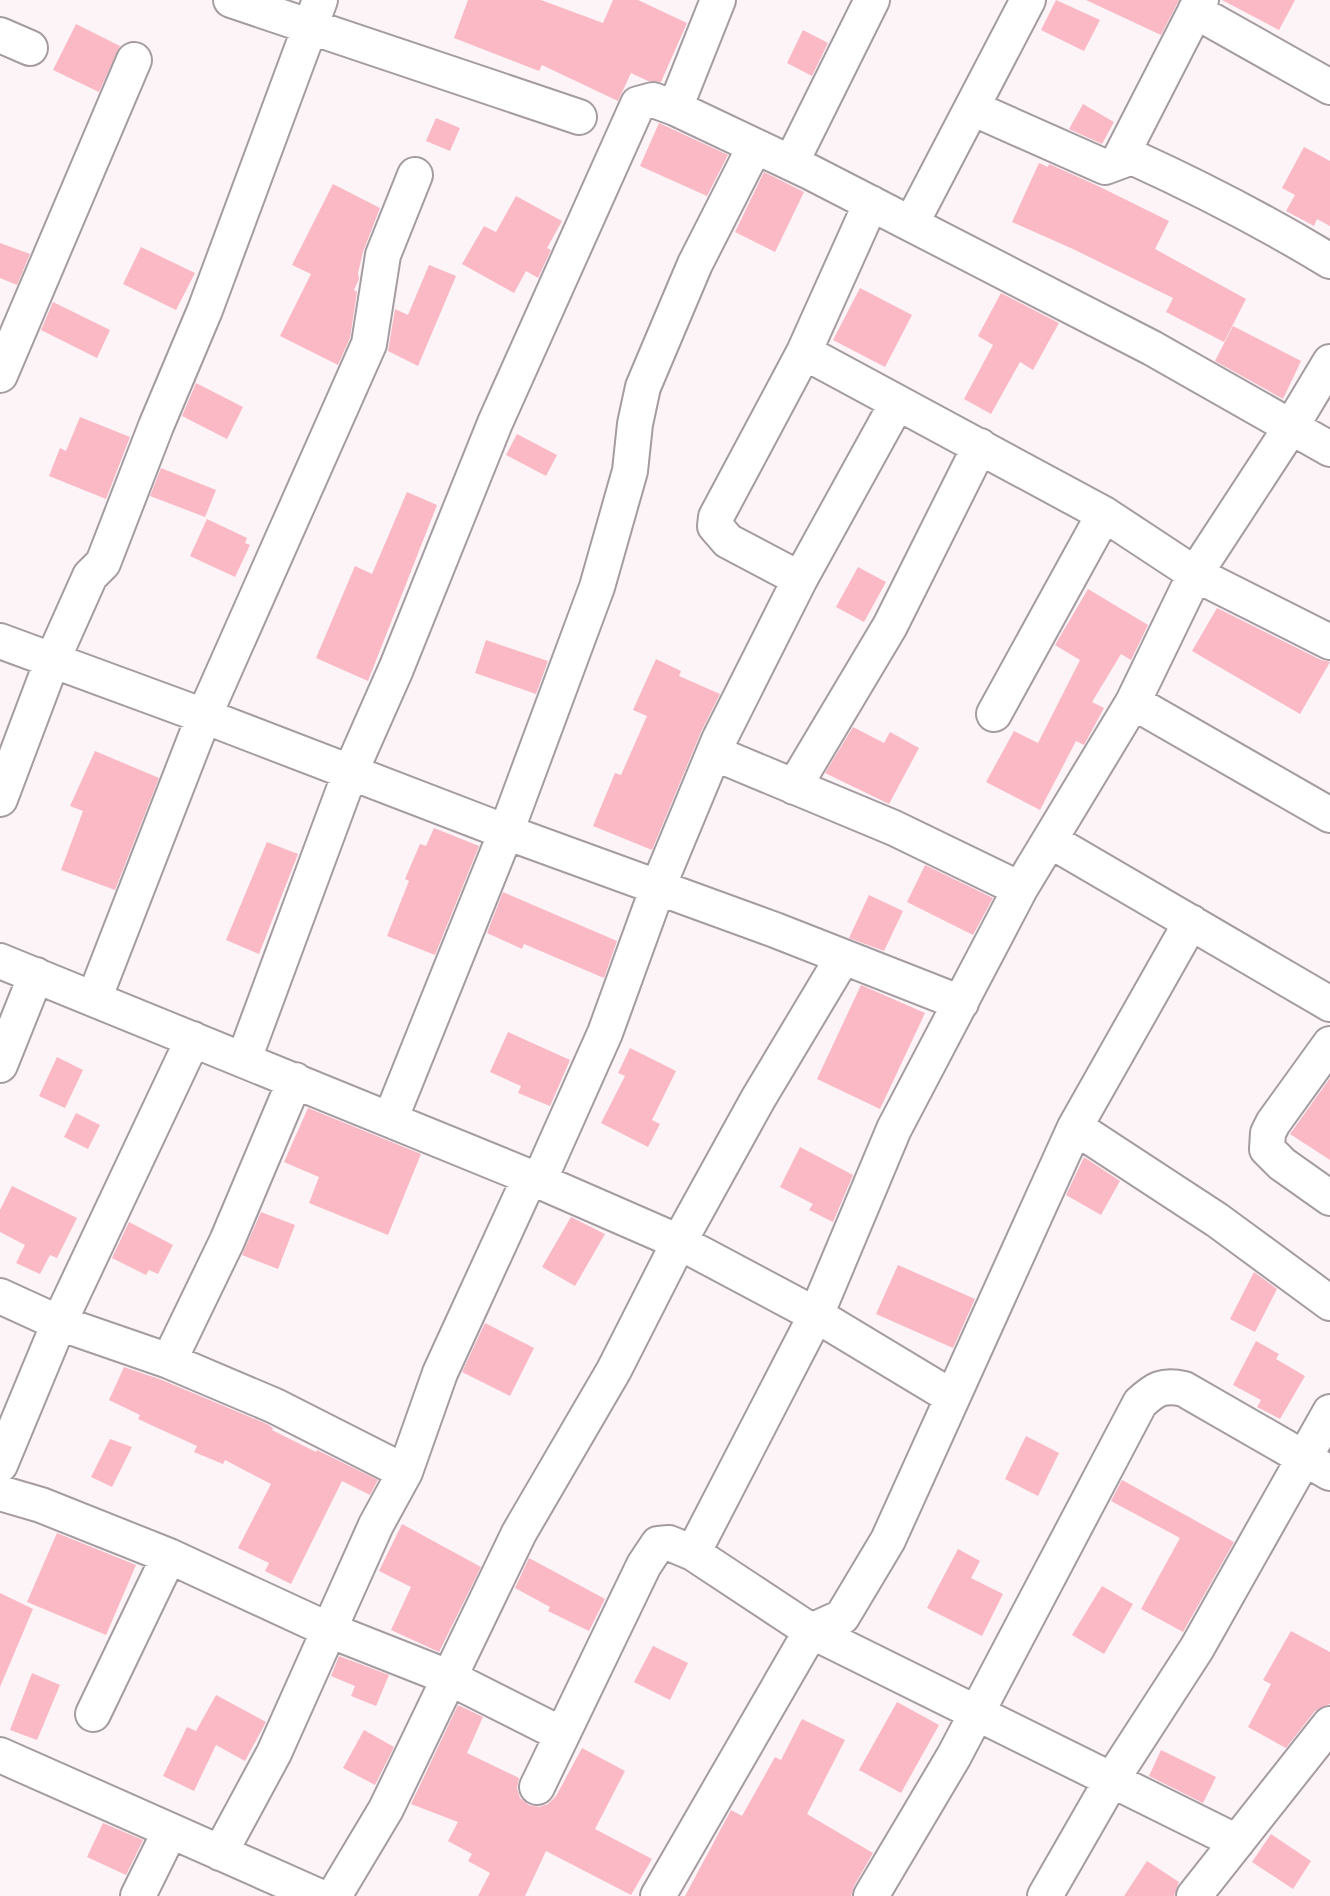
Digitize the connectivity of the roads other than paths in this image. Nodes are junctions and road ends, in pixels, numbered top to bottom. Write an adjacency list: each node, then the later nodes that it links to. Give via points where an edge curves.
1 (231, 0): 6 (street)
2 (718, 0): 9 (street)
3 (872, 0): 14 (street)
4 (1028, 0): 10 (street)
5 (1198, 6): 8 (street); 13 (street)
6 (315, 13): 11 (street); 31 (street, via 205,310 103,563 90,576)
7 (134, 60): 21 (street)
8 (1330, 87)
9 (675, 108): 12 (street); 36 (street, via 646,100 633,112 495,423)
10 (972, 108): 13 (street, via 1105,167); 17 (street)
11 (579, 117)
12 (755, 146): 14 (street); 40 (street, via 695,264 643,387 630,471 600,576)
13 (1118, 162): 18 (street, via 1132,157 1203,190)
14 (791, 163): 16 (street)
15 (415, 175): 34 (street, via 383,255 369,344)
16 (871, 203): 17 (street); 19 (street)
17 (911, 224): 23 (street, via 1152,348)
18 (1330, 261)
19 (804, 352): 22 (street); 28 (street, via 722,503 715,526 728,541)
20 (1330, 362): 23 (street)
21 (0, 375)
22 (897, 403): 24 (street); 28 (street)
23 (1291, 427): 25 (street); 27 (street)
24 (980, 446): 26 (street); 37 (street, via 890,626)
25 (1330, 449)
26 (1104, 514): 27 (street); 33 (street)
27 (1195, 574): 30 (street); 32 (street)
28 (800, 579): 35 (street)
29 (0, 641): 31 (street)
30 (1330, 642)
31 (52, 661): 34 (street); 38 (street)
32 (1133, 702): 39 (street); 41 (street)
33 (994, 714)
34 (204, 716): 36 (street); 48 (street)
35 (714, 753): 37 (street); 42 (street)
36 (350, 773): 40 (street); 53 (street)
37 (794, 787): 43 (street)
38 (0, 799)
39 (1330, 815)
40 (506, 832): 42 (street); 56 (street)
41 (1051, 841): 43 (street); 44 (street)
42 (658, 887): 45 (street); 58 (street, via 605,1033)
43 (1020, 889): 49 (street)
44 (1191, 922): 50 (street); 57 (street)
45 (843, 957): 49 (street); 60 (street)
46 (0, 961): 47 (street)
47 (36, 975): 48 (street); 54 (street)
48 (94, 999): 51 (street)
49 (961, 1003): 63 (street, via 894,1129)
50 (1330, 1004)
51 (193, 1039): 53 (street); 64 (street)
52 (1330, 1044): 59 (street, via 1273,1123 1267,1149)
53 (244, 1059): 55 (street)
54 (0, 1065)
55 (295, 1080): 56 (street); 65 (street)
56 (390, 1120): 58 (street)
57 (1075, 1127): 62 (street, via 1217,1220); 66 (street)
58 (534, 1179): 60 (street); 70 (street, via 440,1373)
59 (1330, 1198)
60 (679, 1242): 63 (street); 76 (street, via 614,1370 519,1533)
61 (0, 1296): 64 (street)
62 (1330, 1303)
63 (816, 1315): 66 (street); 72 (street)
64 (59, 1323): 65 (street); 68 (street)
65 (169, 1361): 70 (street, via 275,1406)
66 (952, 1397): 75 (street, via 888,1540 852,1602 842,1617)
67 (1330, 1412): 69 (street)
68 (0, 1465)
69 (1316, 1466): 77 (street, via 1184,1389 1155,1388 1140,1403); 82 (street)
70 (405, 1472): 74 (street)
71 (0, 1493): 73 (street)
72 (693, 1553): 75 (street); 80 (street, via 658,1544)
73 (169, 1556): 74 (street); 78 (street)
74 (329, 1630): 76 (street); 86 (street, via 274,1753)
75 (811, 1631): 77 (street); 90 (street)
76 (448, 1677): 80 (street); 89 (street, via 386,1809)
77 (975, 1712): 82 (street); 91 (street)
78 (93, 1714)
79 (1330, 1724): 85 (street)
80 (561, 1734): 83 (street)
81 (0, 1755): 84 (street)
82 (1111, 1781): 85 (street); 92 (street)
83 (537, 1787)
84 (170, 1831): 86 (street); 87 (street)
85 (1237, 1842): 93 (street)
86 (220, 1853): 88 (street)
87 (138, 1896)
88 (318, 1896)
89 (334, 1896)
90 (658, 1896)
91 (871, 1896)
92 (1045, 1896)
93 (1194, 1896)

